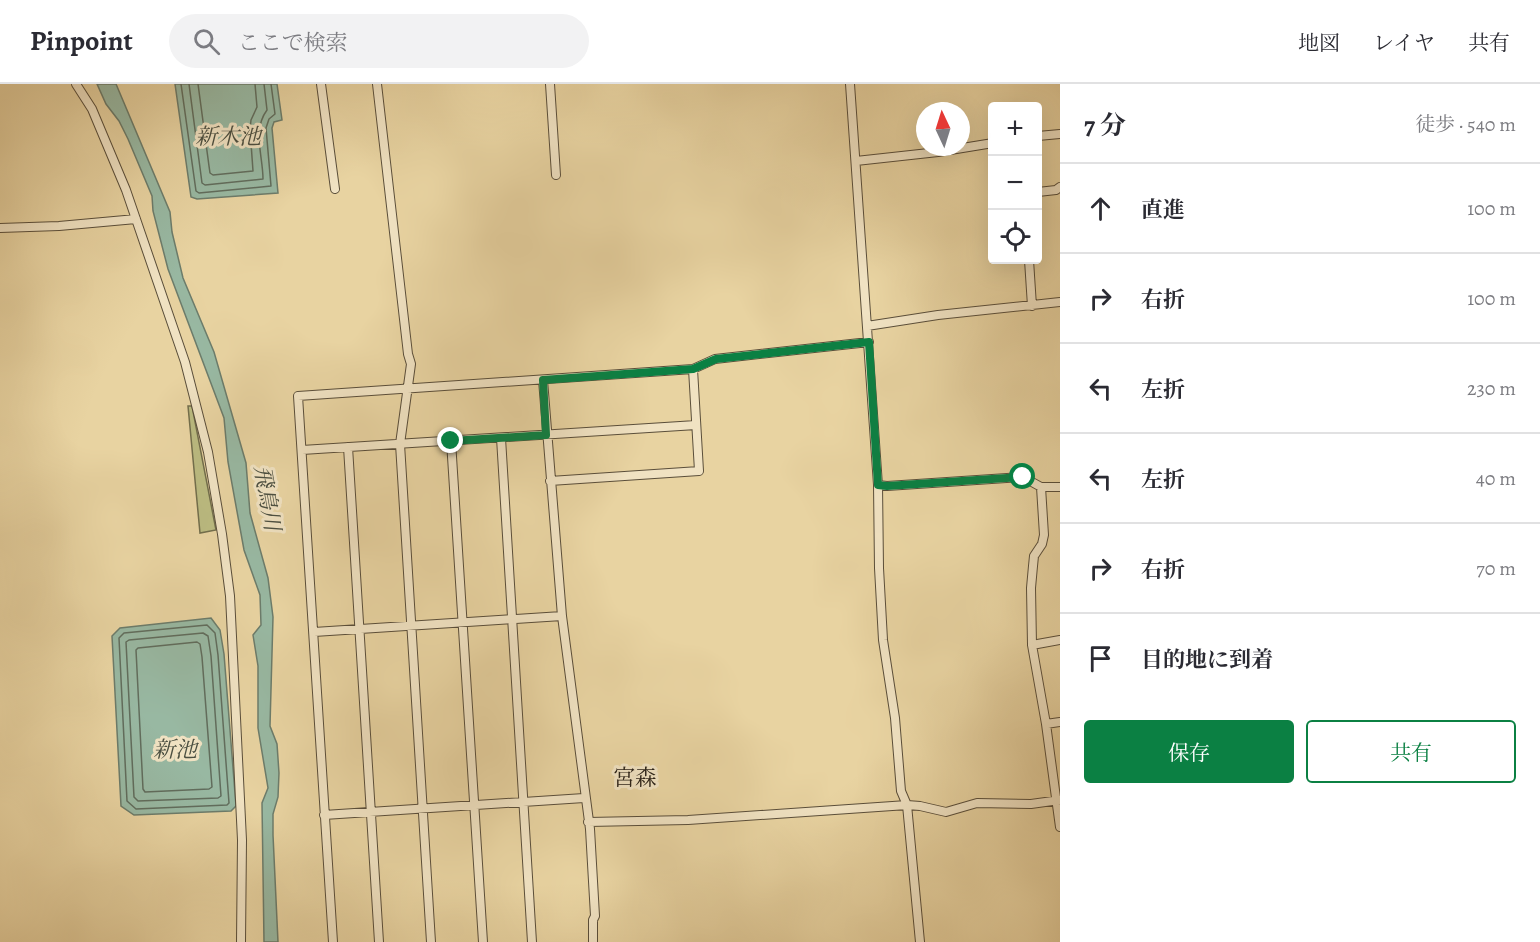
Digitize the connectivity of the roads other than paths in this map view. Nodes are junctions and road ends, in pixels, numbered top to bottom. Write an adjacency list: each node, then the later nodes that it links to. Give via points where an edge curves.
1 (76, 84): 14 (street, via 92,109)
2 (321, 84): 12 (street)
3 (377, 84): 23 (street, via 411,364)
4 (550, 84): 10 (street)
5 (850, 84): 9 (street)
6 (1060, 134): 7 (street)
7 (1042, 136)
8 (988, 143): 9 (street)
9 (856, 161): 19 (street)
10 (556, 175)
11 (1060, 187): 13 (street)
12 (335, 189)
13 (1042, 192)
14 (136, 219): 15 (street); 55 (street, via 196,401 222,534 230,596 239,748)
15 (0, 228)
16 (1029, 264): 18 (street)
17 (1060, 302): 18 (street)
18 (1032, 306): 19 (street)
19 (867, 326): 20 (street)
20 (869, 342): 21 (street, via 716,359); 32 (street)
21 (693, 369): 22 (street); 24 (street)
22 (543, 380): 23 (street); 25 (street)
23 (408, 388): 28 (street); 30 (street, via 298,396)
24 (696, 425): 25 (street); 31 (street, via 699,471)
25 (546, 435): 26 (street); 31 (street)
26 (501, 438): 27 (street); 36 (street)
27 (451, 441): 28 (street); 37 (street)
28 (400, 444): 29 (street); 38 (street)
29 (348, 447): 30 (street); 39 (street)
30 (302, 450): 40 (street)
31 (550, 481): 35 (street)
32 (878, 485): 33 (street, via 1023,477); 49 (street, via 883,640 901,791)
33 (1041, 487): 34 (street); 42 (street, via 1044,535 1032,566)
34 (1060, 487)
35 (562, 616): 36 (street); 45 (street)
36 (512, 620): 37 (street); 47 (street)
37 (464, 623): 38 (street); 48 (street)
38 (412, 626): 39 (street); 50 (street)
39 (360, 630): 40 (street); 51 (street)
40 (314, 632): 52 (street)
41 (1060, 640): 42 (street)
42 (1032, 645): 44 (street)
43 (1060, 722): 44 (street)
44 (1046, 724): 46 (street)
45 (584, 798): 47 (street); 53 (street)
46 (1059, 800): 49 (street, via 977,803 946,812); 54 (street)
47 (523, 802): 48 (street); 60 (street)
48 (475, 805): 50 (street); 59 (street)
49 (907, 805): 53 (street, via 688,820); 62 (street)
50 (423, 808): 51 (street); 58 (street)
51 (371, 812): 52 (street); 57 (street)
52 (324, 815): 56 (street)
53 (588, 822): 61 (street, via 595,916)
54 (1060, 827)
55 (241, 942)
56 (333, 942)
57 (380, 942)
58 (431, 942)
59 (483, 942)
60 (532, 942)
61 (593, 942)
62 (920, 942)

